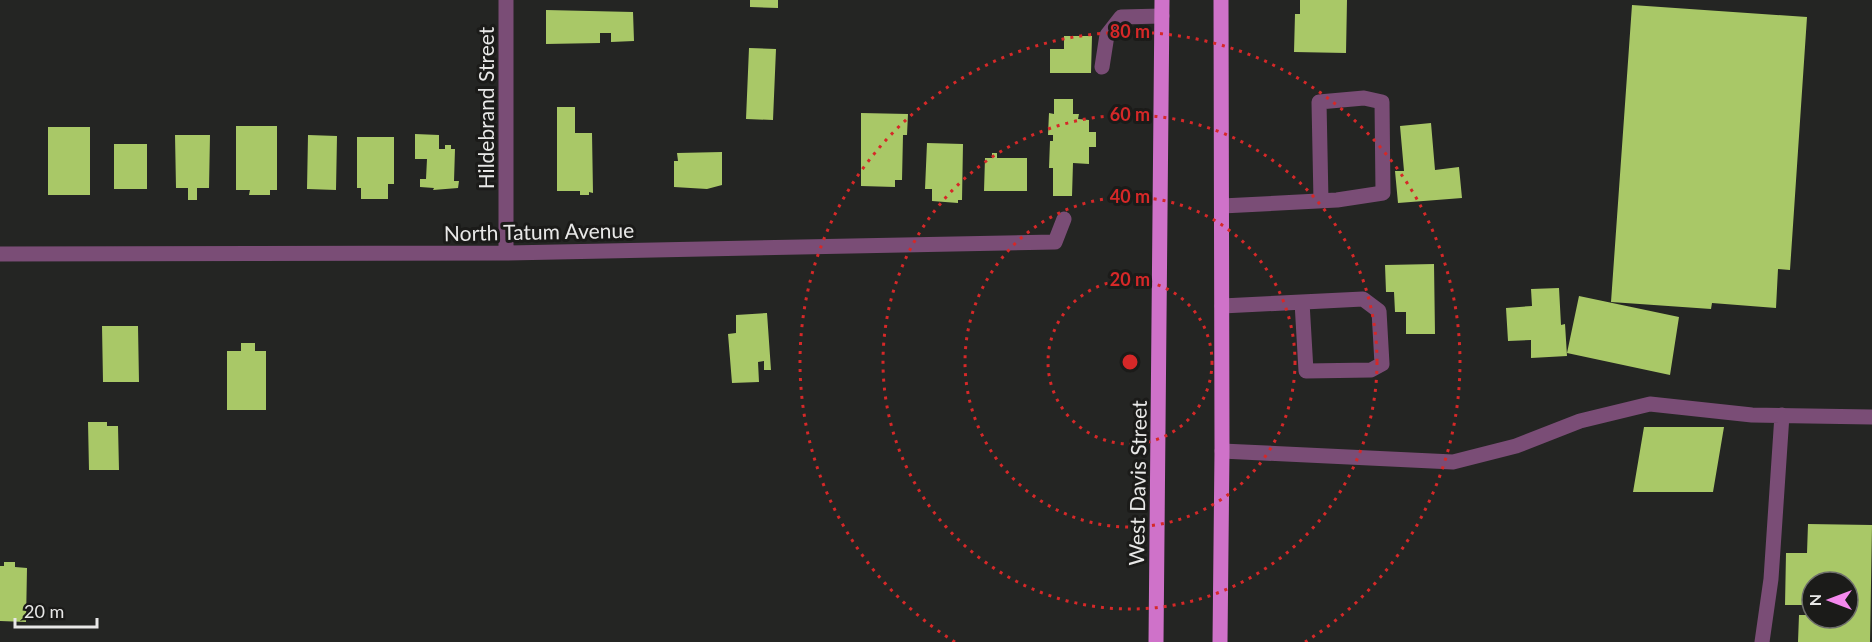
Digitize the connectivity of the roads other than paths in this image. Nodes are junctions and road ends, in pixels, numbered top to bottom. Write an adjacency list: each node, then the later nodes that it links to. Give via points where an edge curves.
1 (506, 0): 9 (street, Hildebrand Street)
2 (1162, 0): 4 (main road, West Davis Street)
3 (1221, 0): 7 (main road)
4 (1162, 16): 5 (street, via 1121,17 1107,35); 16 (main road, West Davis Street)
5 (1102, 67)
6 (1321, 201): 6 (street, via 1383,193 1382,102 1364,98 1319,102); 7 (street)
7 (1222, 206): 12 (main road)
8 (1064, 219): 9 (street, North Tatum Avenue, via 1055,242)
9 (506, 253): 10 (street, North Tatum Avenue)
10 (0, 254)
11 (1302, 302): 11 (street, via 1363,299 1379,311 1382,364 1371,370 1306,371); 12 (street)
12 (1222, 306): 15 (main road)
13 (1782, 415): 14 (street); 15 (street, via 1650,404 1580,421 1516,446 1453,462); 18 (street, via 1771,579)
14 (1872, 417)
15 (1222, 452): 17 (main road)
16 (1156, 642)
17 (1220, 642)
18 (1762, 642)

